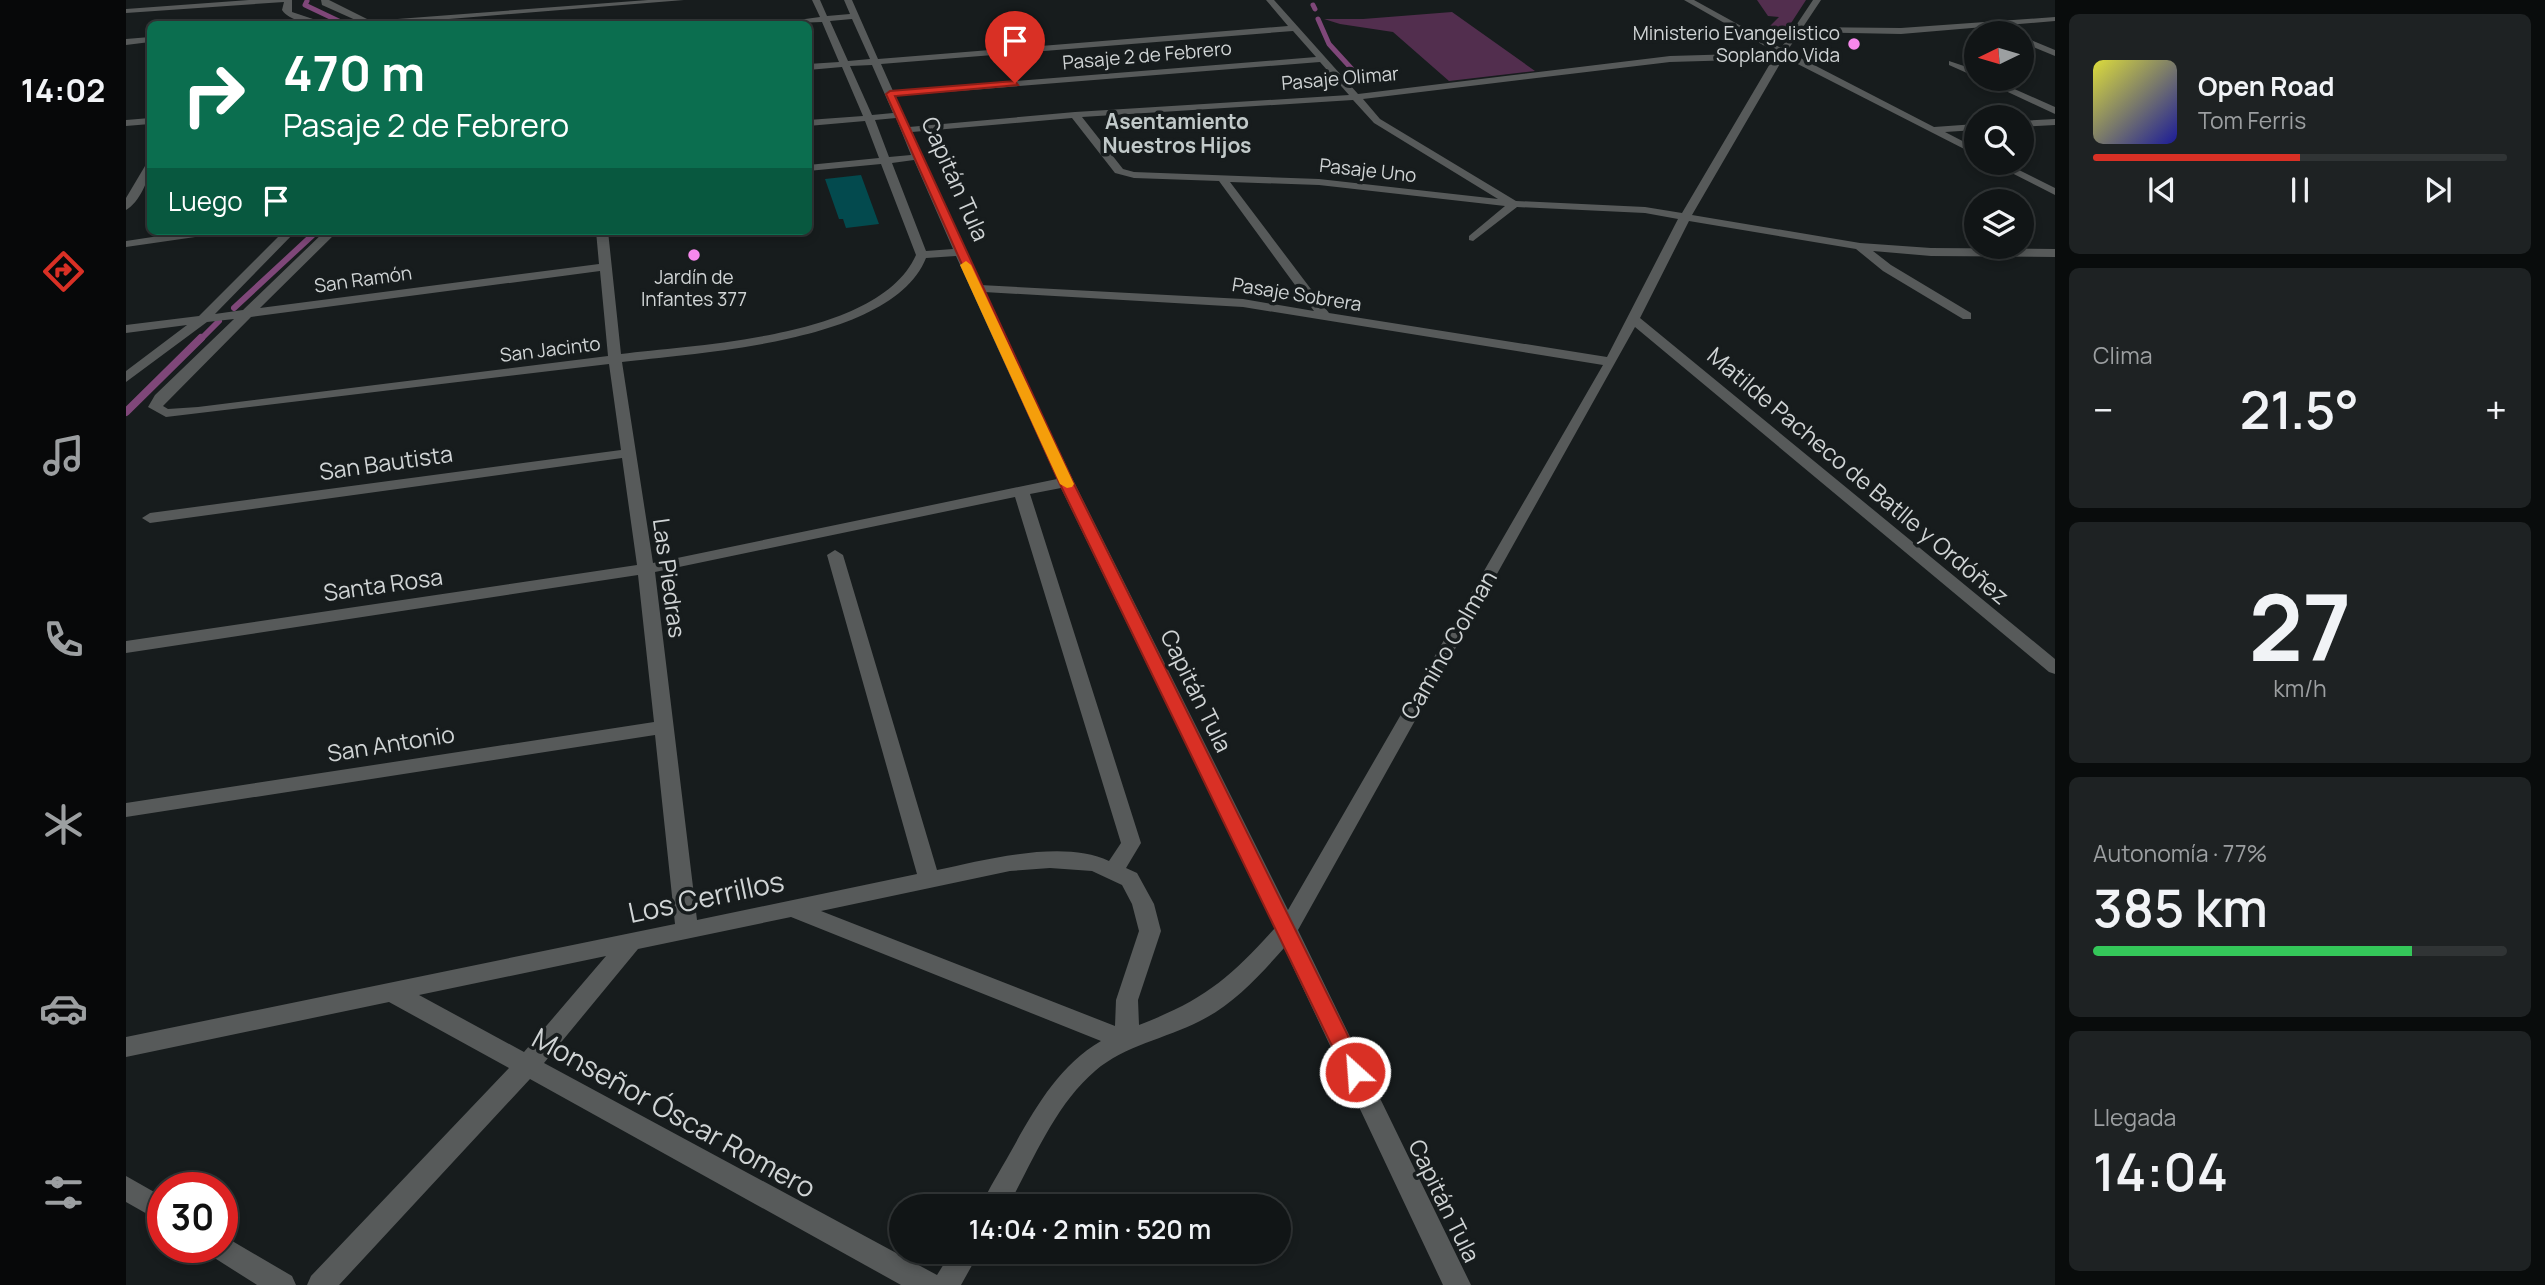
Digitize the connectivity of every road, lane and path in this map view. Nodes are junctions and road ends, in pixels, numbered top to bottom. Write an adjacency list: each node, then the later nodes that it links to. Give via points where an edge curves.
1 (286, 0): 11 (street); 14 (street, via 289,14)
2 (325, 0): 15 (street)
3 (554, 0): 10 (street)
4 (680, 0): 10 (street, via 589,12)
5 (816, 0): 12 (street)
6 (1270, 0): 20 (street)
7 (1688, 0): 26 (street)
8 (1817, 0): 21 (street, Camino Colman)
9 (852, 8): 12 (street); 28 (street, Capitán Tula)
10 (553, 10): 16 (street)
11 (126, 11)
12 (824, 19): 17 (street); 30 (street)
13 (2055, 19): 18 (street)
14 (314, 21)
15 (364, 21)
16 (410, 21)
17 (803, 21)
18 (2028, 21)
19 (1964, 26): 21 (street, via 1901,31)
20 (1295, 28): 27 (street); 28 (street)
21 (1796, 29): 26 (street, Camino Colman)
22 (147, 40): 23 (street)
23 (126, 42)
24 (2034, 44): 25 (street)
25 (2055, 53)
26 (1779, 56): 35 (street, Pasaje Olimar, via 1670,59); 46 (street); 59 (street, Camino Colman)
27 (1323, 59): 34 (street, Pasaje 2 de Febrero); 35 (street)
28 (876, 61): 30 (street); 34 (street, Capitán Tula)
29 (1952, 63): 32 (street)
30 (844, 64): 31 (street); 38 (street)
31 (812, 67)
32 (1964, 68)
33 (2011, 91): 36 (street)
34 (890, 94): 43 (street, Capitán Tula)
35 (1356, 97): 37 (street, Pasaje Olimar); 57 (street, via 1377,121)
36 (2055, 111)
37 (1075, 115): 43 (street, Pasaje Olimar); 53 (street, Pasaje Uno, via 1119,171)
38 (869, 118): 42 (street, Capitán Tula); 43 (street, Capitán Tula); 49 (street)
39 (147, 121): 41 (street)
40 (2055, 122): 44 (street)
41 (126, 123)
42 (812, 123)
43 (903, 123): 48 (street, Capitán Tula)
44 (2034, 123)
45 (1964, 128): 46 (street)
46 (1933, 130): 47 (street)
47 (1964, 146)
48 (918, 157): 49 (street); 67 (street, Capitán Tula)
49 (886, 160): 50 (street); 69 (street)
50 (812, 168)
51 (147, 171): 55 (street)
52 (2021, 175): 56 (street)
53 (1221, 177): 57 (street, Pasaje Uno, via 1333,183); 74 (street)
54 (147, 186): 55 (street)
55 (138, 187): 58 (street)
56 (2055, 192)
57 (1514, 204): 59 (street, Pasaje Uno); 64 (street)
58 (126, 207)
59 (1685, 217): 66 (street, Pasaje Uno); 75 (street, Camino Colman)
60 (188, 235): 65 (street)
61 (286, 235): 76 (street)
62 (328, 235): 72 (street)
63 (602, 235): 70 (street, Las Piedras)
64 (1473, 238)
65 (126, 244)
66 (1860, 246): 68 (street, Pasaje Uno, via 1944,253); 73 (street, via 1887,268)
67 (960, 251): 69 (street); 71 (street, Capitán Tula)
68 (2055, 253)
69 (922, 255): 78 (street, San Jacinto, via 913,274 895,291 784,338)
70 (606, 267): 72 (street, San Ramón); 78 (street, Las Piedras)
71 (976, 288): 74 (street, Pasaje Sobrera, via 1243,303); 82 (street, Capitán Tula)
72 (250, 313): 76 (street, San Ramón); 78 (street, San Jacinto, via 155,407 166,413 198,411)
73 (1967, 316)
74 (1326, 318): 79 (street, Pasaje Sobrera)
75 (1632, 318): 79 (street, Camino Colman); 88 (street, Matilde Pacheco de Batlle y Ordóñez)
76 (203, 319): 77 (street, San Ramón); 80 (street)
77 (126, 329)
78 (615, 360): 81 (street, Las Piedras)
79 (1611, 362): 94 (street, Camino Colman)
80 (126, 379)
81 (628, 453): 84 (street, San Bautista); 86 (street, Las Piedras)
82 (1066, 482): 83 (street, Santa Rosa); 94 (street, Capitán Tula)
83 (1021, 491): 86 (street, Santa Rosa); 91 (street, via 1131,843)
84 (150, 518)
85 (835, 555): 92 (street)
86 (646, 569): 87 (street, Santa Rosa); 89 (street, Las Piedras)
87 (126, 647)
88 (2055, 668)
89 (664, 727): 90 (street, San Antonio); 95 (street, Las Piedras)
90 (126, 810)
91 (1113, 872): 92 (street, Los Cerrillos, via 1095,863 1050,860 1010,863); 98 (street, Los Cerrillos, via 1130,879 1150,931 1127,1000)
92 (929, 880): 93 (street, Los Cerrillos)
93 (794, 909): 95 (street, Los Cerrillos); 98 (street)
94 (1287, 930): 98 (street, Camino Colman, via 1222,995 1195,1013); 110 (street, Capitán Tula)
95 (687, 931): 96 (street, Los Cerrillos)
96 (630, 943): 97 (street, Los Cerrillos); 100 (street)
97 (392, 992): 99 (street, Los Cerrillos); 100 (street, Monseñor Óscar Romero)
98 (1127, 1041): 102 (street, Camino Colman, via 1087,1063 1066,1086)
99 (126, 1047)
100 (526, 1067): 107 (street); 108 (street, Monseñor Óscar Romero)
101 (126, 1188): 103 (street)
102 (1001, 1194)
103 (147, 1201)
104 (238, 1258): 106 (street)
105 (959, 1264): 109 (street)
106 (282, 1285)
107 (321, 1285)
108 (928, 1285)
109 (946, 1285)
110 (1457, 1285)

